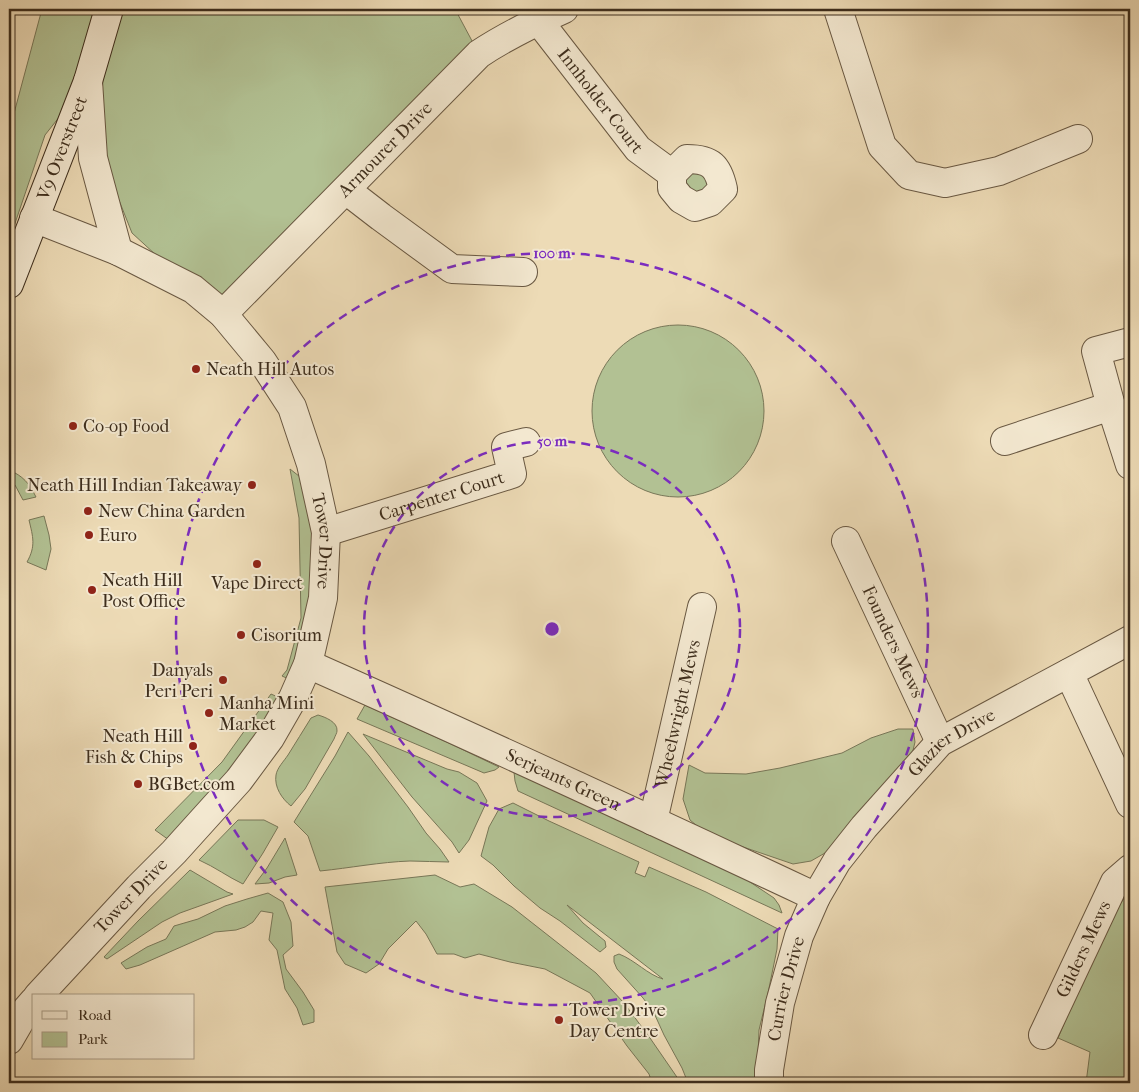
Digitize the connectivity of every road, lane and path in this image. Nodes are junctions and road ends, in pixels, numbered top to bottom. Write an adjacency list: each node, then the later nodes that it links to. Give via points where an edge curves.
1 (109, 9): 5 (street, V9 Overstreet)
2 (564, 9): 4 (street, Armourer Drive)
3 (838, 9): 6 (street, via 882,146 908,175 946,183 999,171)
4 (538, 20): 7 (street, Innholder Court, via 638,149); 8 (street, Armourer Drive, via 479,54)
5 (88, 81): 9 (street, V9 Overstreet); 10 (street, via 93,158)
6 (1078, 139)
7 (672, 174)
8 (346, 190): 11 (street, via 452,269); 13 (street, Armourer Drive)
9 (34, 218): 10 (street, Tower Drive); 12 (street, V9 Overstreet)
10 (118, 251): 13 (street, Tower Drive, via 193,289)
11 (522, 272)
12 (9, 284)
13 (223, 314): 19 (street, Tower Drive, via 262,361 292,407 311,464)
14 (1130, 342): 15 (street, via 1096,351)
15 (1111, 406): 16 (street); 18 (street)
16 (1005, 441)
17 (526, 442): 19 (street, Carpenter Court, via 506,448 512,474)
18 (1130, 465)
19 (326, 532): 23 (street, Tower Drive, via 323,598)
20 (846, 541): 25 (street, Founders Mews)
21 (702, 607): 27 (street, Wheelwright Mews)
22 (1130, 640): 24 (street, Glazier Drive)
23 (308, 664): 27 (street, Serjeants Green); 30 (street, Tower Drive, via 270,738 239,780)
24 (1069, 673): 25 (street, Glazier Drive); 26 (street)
25 (940, 742): 29 (street, Glazier Drive, via 864,827 837,861)
26 (1130, 804)
27 (653, 821): 29 (street, Serjeants Green)
28 (1130, 869): 32 (street, Gilders Mews, via 1115,882)
29 (816, 897): 34 (street, Currier Drive, via 799,936 780,1002)
30 (40, 994)
31 (32, 1003): 33 (street)
32 (1043, 1035)
33 (9, 1040)
34 (769, 1083)

